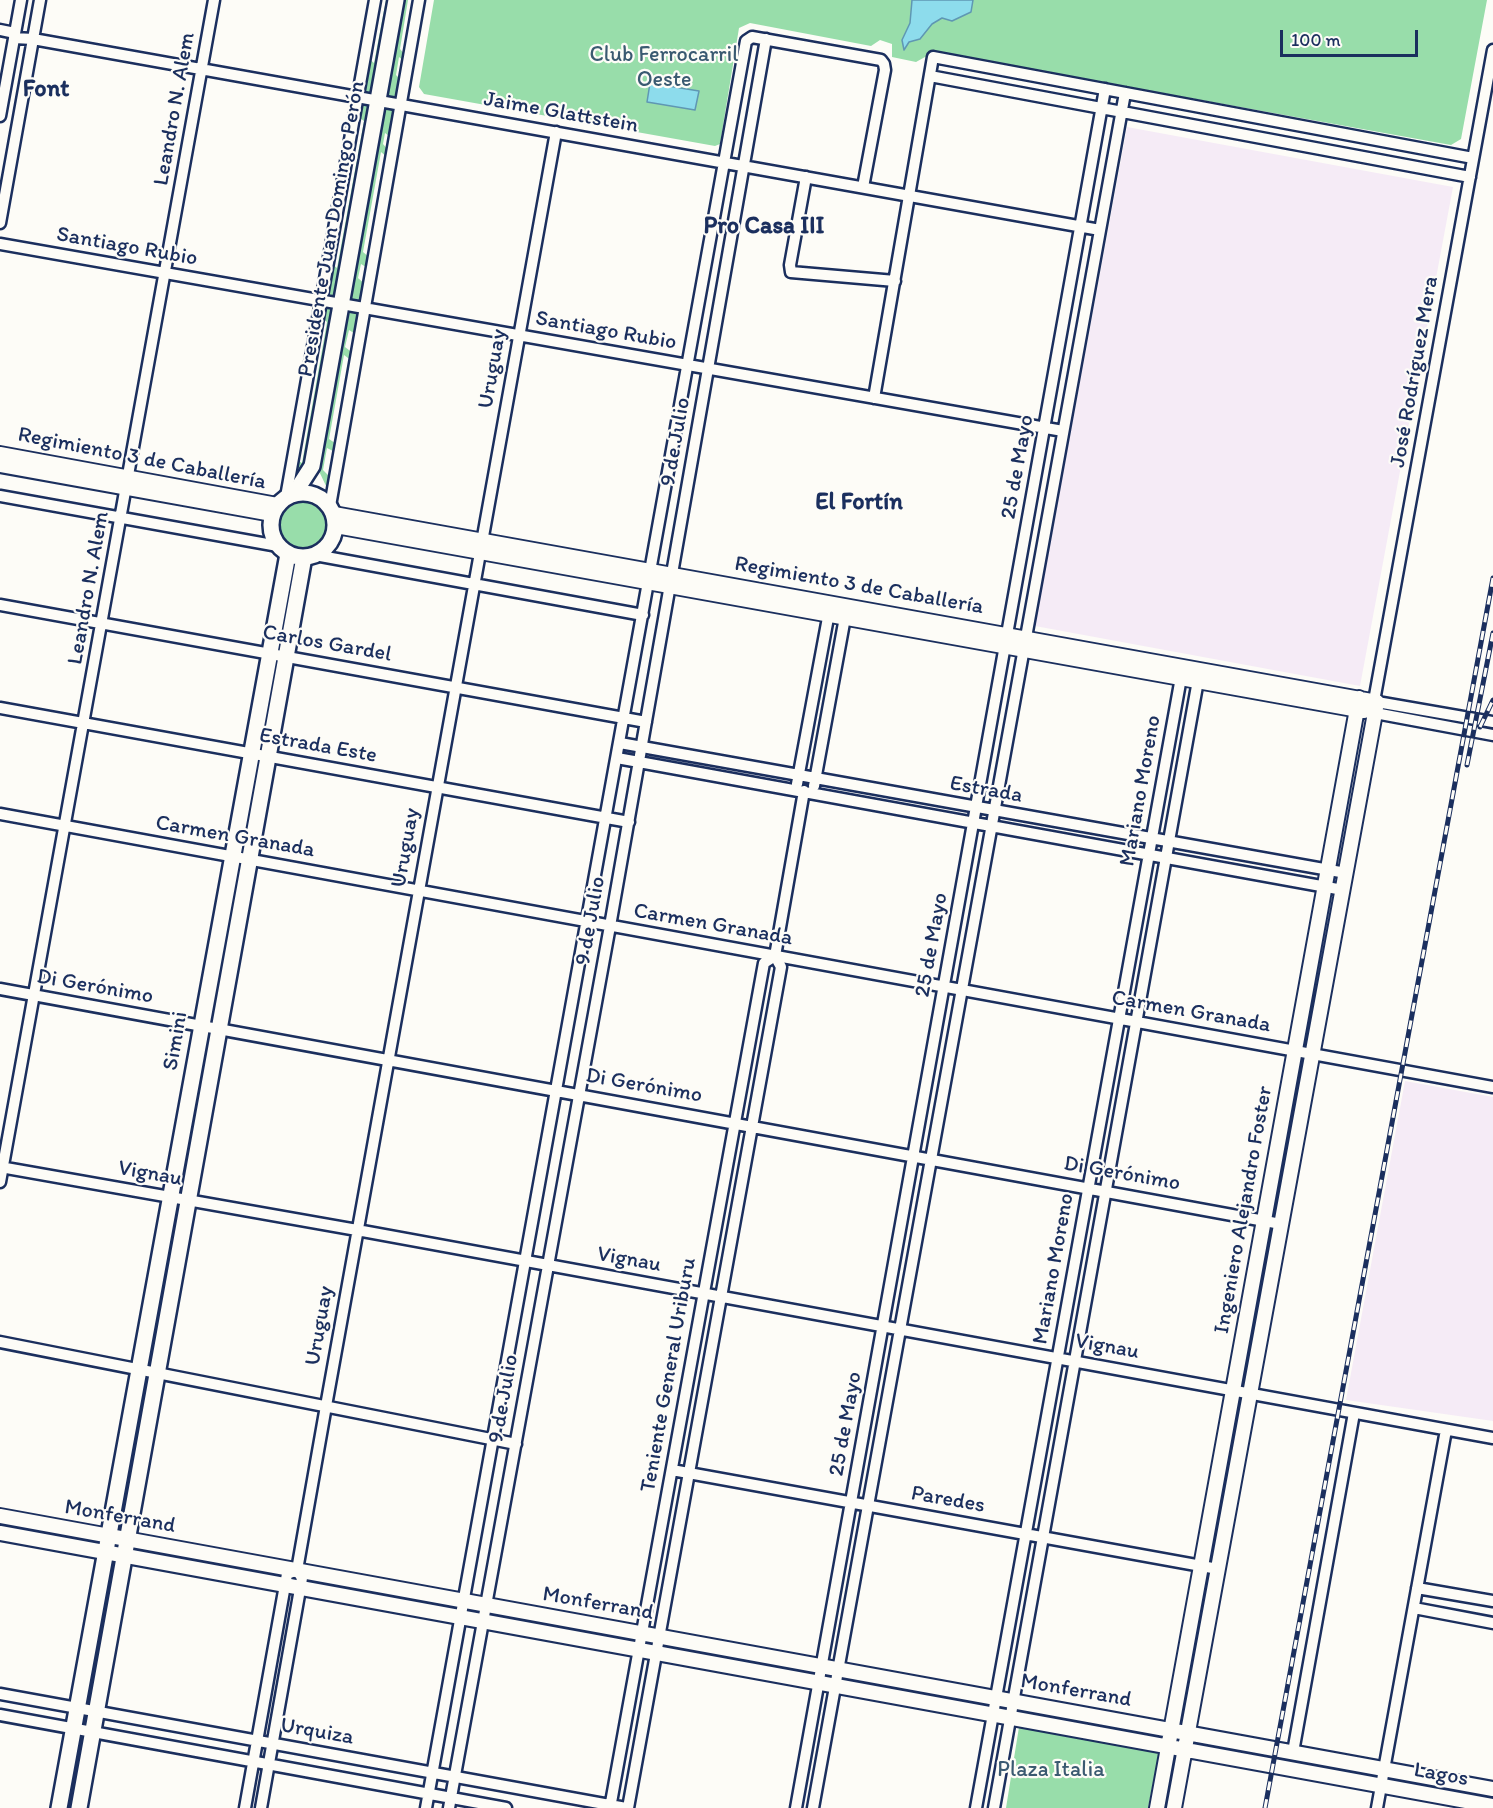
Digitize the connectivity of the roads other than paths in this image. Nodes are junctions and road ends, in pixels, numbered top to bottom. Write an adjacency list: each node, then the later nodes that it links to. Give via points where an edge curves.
1 (21, 0): 8 (street)
2 (40, 0): 9 (street)
3 (214, 0): 13 (street, Leandro N. Alem)
4 (375, 0): 17 (street)
5 (396, 0): 18 (main road, Presidente Juan Domingo Perón)
6 (419, 0): 19 (street)
7 (0, 30): 8 (street, Jaime Glattstein)
8 (15, 35): 9 (street, Jaime Glattstein); 12 (street)
9 (33, 39): 13 (street, Jaime Glattstein); 31 (street)
10 (766, 39): 25 (street, 9 de Julio, via 752,37 746,41); 26 (street, 9 de Julio); 29 (street, via 880,60 885,70)
11 (1493, 50): 24 (street, José Rodríguez Mera)
12 (6, 51): 22 (street)
13 (202, 69): 17 (street, Jaime Glattstein); 35 (street, Leandro N. Alem)
14 (930, 76): 15 (street, via 933,57); 20 (street); 30 (street)
15 (1105, 89): 16 (street); 20 (street, 25 de Mayo)
16 (1125, 93): 21 (street, 25 de Mayo); 24 (street)
17 (358, 97): 18 (street, Jaime Glattstein); 37 (street)
18 (378, 100): 19 (street, Jaime Glattstein); 38 (main road, Presidente Juan Domingo Perón)
19 (401, 104): 23 (street, Jaime Glattstein); 39 (street)
20 (1102, 108): 21 (street); 32 (street, 25 de Mayo)
21 (1122, 112): 28 (street); 33 (street, 25 de Mayo)
22 (0, 116)
23 (556, 132): 25 (street, Jaime Glattstein); 40 (street, Uruguay)
24 (1473, 158): 28 (street, José Rodríguez Mera)
25 (724, 162): 26 (street, Jaime Glattstein); 41 (street, 9 de Julio)
26 (744, 166): 27 (street, Jaime Glattstein); 42 (street, 9 de Julio)
27 (806, 177): 29 (street, Jaime Glattstein); 36 (street, via 791,272)
28 (1470, 177): 73 (street, José Rodríguez Mera)
29 (864, 187): 30 (street, Jaime Glattstein)
30 (910, 195): 32 (street, Jaime Glattstein); 36 (street)
31 (0, 223)
32 (1082, 226): 33 (street, Jaime Glattstein); 44 (street, 25 de Mayo)
33 (1100, 230): 45 (street, 25 de Mayo)
34 (0, 244): 35 (street, Santiago Rubio)
35 (165, 273): 37 (street, Santiago Rubio); 49 (street, Leandro N. Alem)
36 (895, 281): 43 (street)
37 (321, 301): 38 (street, Santiago Rubio); 51 (street)
38 (341, 304): 39 (street, Santiago Rubio); 48 (main road, Presidente Juan Domingo Perón)
39 (364, 309): 40 (street, Santiago Rubio); 52 (street)
40 (519, 336): 41 (street, Santiago Rubio); 54 (street, Uruguay)
41 (687, 366): 42 (street, Santiago Rubio); 57 (street, 9 de Julio)
42 (708, 369): 43 (street, Santiago Rubio); 58 (street, 9 de Julio)
43 (874, 398): 44 (street, Santiago Rubio)
44 (1045, 428): 45 (street, Santiago Rubio); 65 (street, 25 de Mayo)
45 (1063, 430): 66 (street, 25 de Mayo)
46 (0, 454): 49 (street, Regimiento 3 de Caballería)
47 (0, 465): 49 (street, Regimiento 3 de Caballería)
48 (312, 466): 51 (main road, Presidente Juan Domingo Perón); 52 (main road)
49 (128, 483): 51 (street, Regimiento 3 de Caballería); 53 (street, Leandro N. Alem)
50 (0, 496): 53 (street)
51 (282, 503): 52 (main road, via 316,495); 55 (main road, via 270,525)
52 (332, 512): 54 (street, Regimiento 3 de Caballería); 56 (main road, via 330,543)
53 (122, 518): 55 (street); 64 (street, Leandro N. Alem)
54 (481, 546): 57 (street, Regimiento 3 de Caballería); 59 (street, Uruguay)
55 (283, 550): 56 (main road); 67 (main road, Simini)
56 (310, 556): 59 (street); 68 (main road, Simini)
57 (650, 576): 58 (street, Regimiento 3 de Caballería); 63 (street, 9 de Julio)
58 (672, 580): 61 (street, Regimiento 3 de Caballería); 77 (street, 9 de Julio)
59 (474, 584): 63 (street); 71 (street, Uruguay)
60 (0, 605): 64 (street, Carlos Gardel)
61 (829, 608): 62 (street, Regimiento 3 de Caballería); 86 (street)
62 (846, 611): 65 (street, Regimiento 3 de Caballería); 87 (street)
63 (643, 615): 75 (street, 9 de Julio)
64 (102, 624): 67 (street, Carlos Gardel); 78 (street, Leandro N. Alem)
65 (1007, 640): 66 (street, Regimiento 3 de Caballería); 90 (street, 25 de Mayo)
66 (1024, 643): 69 (street, Regimiento 3 de Caballería); 91 (street, 25 de Mayo)
67 (270, 654): 68 (street, Carlos Gardel); 82 (main road, Simini)
68 (287, 657): 71 (street, Carlos Gardel); 83 (main road, Simini)
69 (1182, 672): 70 (street, Regimiento 3 de Caballería); 98 (street, Mariano Moreno)
70 (1198, 675): 72 (street, Regimiento 3 de Caballería); 99 (street, Mariano Moreno)
71 (455, 688): 75 (street, Carlos Gardel); 88 (street, Uruguay)
72 (1358, 704): 73 (street, Regimiento 3 de Caballería); 104 (street, Ingeniero Alejandro Foster)
73 (1376, 705): 76 (street); 79 (street); 105 (street, Ingeniero Alejandro Foster)
74 (0, 708): 78 (street, Estrada Este)
75 (624, 718): 77 (street, Carlos Gardel); 80 (street, 9 de Julio)
76 (1493, 722)
77 (646, 723): 81 (street, 9 de Julio)
78 (84, 724): 82 (street, Estrada Este); 96 (street, Leandro N. Alem)
79 (1493, 735)
80 (620, 743): 81 (street, Estrada); 84 (street, 9 de Julio)
81 (642, 747): 85 (street, 9 de Julio); 86 (street, Estrada)
82 (251, 754): 83 (street, Estrada Este); 101 (main road, Simini)
83 (269, 757): 88 (street, Estrada Este); 103 (main road, Simini)
84 (617, 758): 85 (street, Estrada); 93 (street, 9 de Julio)
85 (639, 762): 89 (street, Estrada); 94 (street, 9 de Julio)
86 (798, 777): 87 (street, Estrada); 89 (street, via 796,786)
87 (816, 780): 89 (street, via 814,788); 90 (street, Estrada)
88 (437, 788): 93 (street, Estrada Este); 108 (street, Uruguay)
89 (804, 791): 95 (street, Estrada); 111 (street, Teniente General Uriburu)
90 (977, 808): 91 (street, Estrada); 95 (street, 25 de Mayo)
91 (993, 811): 97 (street, 25 de Mayo); 98 (street, Estrada)
92 (0, 814): 96 (street, Carmen Granada)
93 (606, 818): 94 (street, Estrada Este); 109 (street, 9 de Julio)
94 (629, 822): 110 (street, 9 de Julio)
95 (974, 823): 97 (street, Estrada); 112 (street, 25 de Mayo)
96 (65, 826): 101 (street, Carmen Granada); 115 (street, Leandro N. Alem)
97 (991, 826): 100 (street, Estrada); 114 (street, 25 de Mayo)
98 (1152, 839): 99 (street, Estrada); 100 (street, Mariano Moreno)
99 (1168, 842): 102 (street, Mariano Moreno); 104 (street, Estrada)
100 (1149, 855): 102 (street, Estrada); 116 (street, Mariano Moreno)
101 (232, 857): 103 (street, Carmen Granada); 118 (main road, Simini)
102 (1166, 858): 106 (street, Estrada); 117 (street, Mariano Moreno)
103 (250, 860): 108 (street, Carmen Granada); 119 (main road, Simini)
104 (1328, 870): 105 (street, Estrada); 106 (street, Ingeniero Alejandro Foster)
105 (1346, 873): 107 (street, Ingeniero Alejandro Foster)
106 (1324, 887): 107 (street, Estrada); 120 (street, Ingeniero Alejandro Foster)
107 (1343, 890): 121 (street, Ingeniero Alejandro Foster)
108 (418, 891): 109 (street, Carmen Granada); 122 (street, Uruguay)
109 (588, 922): 110 (street, Carmen Granada); 124 (street, 9 de Julio)
110 (610, 926): 111 (street, Carmen Granada); 125 (street, 9 de Julio)
111 (775, 956): 112 (street, Carmen Granada); 126 (street, Teniente General Uriburu, via 764,963); 127 (street, Teniente General Uriburu, via 781,967)
112 (944, 987): 114 (street, Carmen Granada); 128 (street, 25 de Mayo)
113 (0, 989): 115 (street, Di Gerónimo)
114 (961, 990): 116 (street, Carmen Granada); 129 (street, 25 de Mayo)
115 (34, 995): 118 (street, Di Gerónimo); 130 (street, Leandro N. Alem)
116 (1119, 1019): 117 (street, Carmen Granada); 132 (street, Mariano Moreno)
117 (1136, 1022): 120 (street, Carmen Granada); 133 (street, Mariano Moreno)
118 (201, 1025): 119 (street, Di Gerónimo); 134 (main road, Simini)
119 (220, 1029): 122 (street, Di Gerónimo); 135 (main road, Simini)
120 (1294, 1051): 121 (street, Carmen Granada); 136 (street, Ingeniero Alejandro Foster)
121 (1312, 1054): 123 (street, Carmen Granada); 137 (street, Ingeniero Alejandro Foster)
122 (388, 1059): 124 (street, Di Gerónimo); 138 (street, Uruguay)
123 (1493, 1087)
124 (557, 1090): 125 (street, Di Gerónimo); 139 (street, 9 de Julio)
125 (580, 1094): 126 (street, Di Gerónimo); 140 (street, 9 de Julio)
126 (735, 1123): 127 (street, Di Gerónimo); 141 (street, Teniente General Uriburu)
127 (752, 1126): 128 (street, Di Gerónimo); 142 (street, Teniente General Uriburu)
128 (914, 1156): 129 (street, Di Gerónimo); 143 (street, 25 de Mayo)
129 (930, 1159): 132 (street, Di Gerónimo); 144 (street, 25 de Mayo)
130 (1, 1167): 131 (street, Leandro N. Alem); 134 (street, Vignau)
131 (0, 1182)
132 (1089, 1188): 133 (street, Di Gerónimo); 146 (street, Mariano Moreno)
133 (1106, 1191): 136 (street, Di Gerónimo); 147 (street, Mariano Moreno)
134 (170, 1197): 135 (street, Vignau); 148 (main road, Simini)
135 (189, 1200): 138 (street, Vignau); 149 (main road, Simini)
136 (1264, 1220): 137 (street, Di Gerónimo); 150 (street, Ingeniero Alejandro Foster)
137 (1281, 1224): 151 (street, Ingeniero Alejandro Foster)
138 (357, 1230): 139 (street, Vignau); 152 (street, Uruguay)
139 (526, 1261): 140 (street, Vignau); 156 (street, 9 de Julio)
140 (549, 1265): 141 (street, Vignau); 157 (street, 9 de Julio)
141 (704, 1293): 142 (street, Vignau); 158 (street, Teniente General Uriburu)
142 (722, 1297): 143 (street, Vignau); 159 (street, Teniente General Uriburu)
143 (883, 1326): 144 (street, Vignau); 160 (street, 25 de Mayo)
144 (899, 1329): 146 (street, Vignau); 161 (street, 25 de Mayo)
145 (0, 1342): 148 (street)
146 (1058, 1358): 147 (street, Vignau); 164 (street, Mariano Moreno)
147 (1075, 1361): 150 (street, Vignau); 166 (street, Mariano Moreno)
148 (139, 1368): 149 (street); 165 (main road, Simini)
149 (158, 1372): 152 (street); 167 (main road, Simini)
150 (1233, 1390): 151 (street, Vignau); 170 (street, Ingeniero Alejandro Foster)
151 (1250, 1394): 153 (street, Vignau); 171 (street, Ingeniero Alejandro Foster)
152 (326, 1406): 156 (street); 172 (street, Uruguay)
153 (1354, 1413): 154 (street, Vignau); 207 (street)
154 (1446, 1430): 155 (street, Vignau); 175 (street)
155 (1493, 1438)
156 (493, 1440): 157 (street); 176 (street, 9 de Julio)
157 (516, 1444): 178 (street, 9 de Julio)
158 (672, 1470): 159 (street, Paredes); 183 (street, Teniente General Uriburu)
159 (689, 1473): 160 (street, Paredes); 184 (street, Teniente General Uriburu)
160 (851, 1502): 161 (street, Paredes); 187 (street, 25 de Mayo)
161 (867, 1505): 164 (street, Paredes); 188 (street, 25 de Mayo)
162 (0, 1516): 165 (street, Monferrand)
163 (0, 1533): 168 (street, Monferrand)
164 (1026, 1534): 166 (street, Paredes); 192 (street, Mariano Moreno)
165 (108, 1536): 167 (street, Monferrand); 168 (main road, Simini)
166 (1043, 1537): 170 (street, Paredes); 193 (street, Mariano Moreno)
167 (128, 1539): 169 (main road, Simini); 172 (street, Monferrand)
168 (105, 1552): 169 (street, Monferrand); 194 (main road, Simini)
169 (125, 1556): 173 (street, Monferrand); 195 (main road, Simini)
170 (1201, 1566): 171 (street, Paredes); 200 (street, Ingeniero Alejandro Foster)
171 (1218, 1569): 202 (street, Ingeniero Alejandro Foster)
172 (297, 1570): 173 (street, Uruguay, via 287,1574); 174 (street, Uruguay, via 302,1578); 176 (street, Monferrand)
173 (285, 1585): 174 (street, Monferrand); 203 (street, Uruguay)
174 (300, 1588): 180 (street, Monferrand); 204 (street, Uruguay)
175 (1417, 1588): 177 (street); 179 (street)
176 (464, 1601): 178 (street, Monferrand); 180 (street, 9 de Julio)
177 (1493, 1601)
178 (486, 1605): 181 (street, 9 de Julio); 183 (street, Monferrand)
179 (1414, 1608): 182 (street); 211 (street)
180 (461, 1617): 181 (street, Monferrand); 212 (street, 9 de Julio)
181 (483, 1621): 185 (street, Monferrand); 213 (street, 9 de Julio)
182 (1493, 1623)
183 (642, 1633): 184 (street, Monferrand); 185 (street, Teniente General Uriburu)
184 (660, 1636): 186 (street, Teniente General Uriburu); 187 (street, Monferrand)
185 (639, 1650): 186 (street, Monferrand); 219 (street, Teniente General Uriburu)
186 (657, 1653): 189 (street, Monferrand); 226 (street, Teniente General Uriburu)
187 (822, 1666): 188 (street, Monferrand); 189 (street, 25 de Mayo)
188 (838, 1669): 190 (street, 25 de Mayo); 192 (street, Monferrand)
189 (819, 1683): 190 (street, Monferrand); 227 (street, 25 de Mayo)
190 (835, 1686): 196 (street, Monferrand); 228 (street, 25 de Mayo)
191 (0, 1694): 194 (street, Urquiza)
192 (996, 1698): 193 (street, Monferrand); 196 (street, Mariano Moreno)
193 (1014, 1701): 198 (street, Mariano Moreno); 200 (street, Monferrand)
194 (77, 1708): 195 (street, Urquiza); 199 (main road, Simini)
195 (96, 1712): 201 (main road, Simini); 203 (street, Urquiza)
196 (993, 1714): 198 (street, Monferrand); 229 (street, Mariano Moreno)
197 (0, 1715): 199 (street, Urquiza)
198 (1011, 1718): 205 (street, Monferrand); 230 (street, Mariano Moreno)
199 (74, 1729): 201 (street, Urquiza); 220 (main road, Simini)
200 (1171, 1730): 202 (street, Monferrand); 205 (street, Ingeniero Alejandro Foster)
201 (93, 1732): 208 (street, Urquiza); 221 (main road, Simini)
202 (1188, 1733): 206 (street, Ingeniero Alejandro Foster); 207 (street, Monferrand)
203 (257, 1741): 204 (street, Urquiza); 208 (street, Uruguay)
204 (272, 1744): 209 (street, Uruguay); 212 (street, Urquiza)
205 (1168, 1747): 206 (street, Monferrand); 231 (street, Ingeniero Alejandro Foster)
206 (1185, 1750): 210 (street, Monferrand); 232 (street, Ingeniero Alejandro Foster)
207 (1293, 1752): 211 (street, Lagos)
208 (253, 1762): 209 (street, Urquiza); 222 (street, Uruguay)
209 (268, 1764): 216 (street, Urquiza); 223 (street, Uruguay)
210 (1273, 1765): 214 (street, Lagos)
211 (1384, 1769): 214 (street); 215 (street, Lagos)
212 (433, 1773): 213 (street, Urquiza); 216 (street, 9 de Julio)
213 (455, 1777): 217 (street, 9 de Julio); 219 (street, Urquiza)
214 (1381, 1786): 218 (street, Lagos); 233 (street)
215 (1493, 1789)
216 (429, 1794): 217 (street, Urquiza); 224 (street, 9 de Julio)
217 (450, 1803): 225 (street, Urquiza)
218 (1493, 1806)
219 (610, 1807): 226 (street, Urquiza)
220 (59, 1808)
221 (79, 1808)
222 (244, 1808)
223 (261, 1808)
224 (426, 1808)
225 (506, 1808)
226 (627, 1808)
227 (796, 1808)
228 (813, 1808)
229 (976, 1808)
230 (994, 1808)
231 (1157, 1808)
232 (1174, 1808)
233 (1377, 1808)

